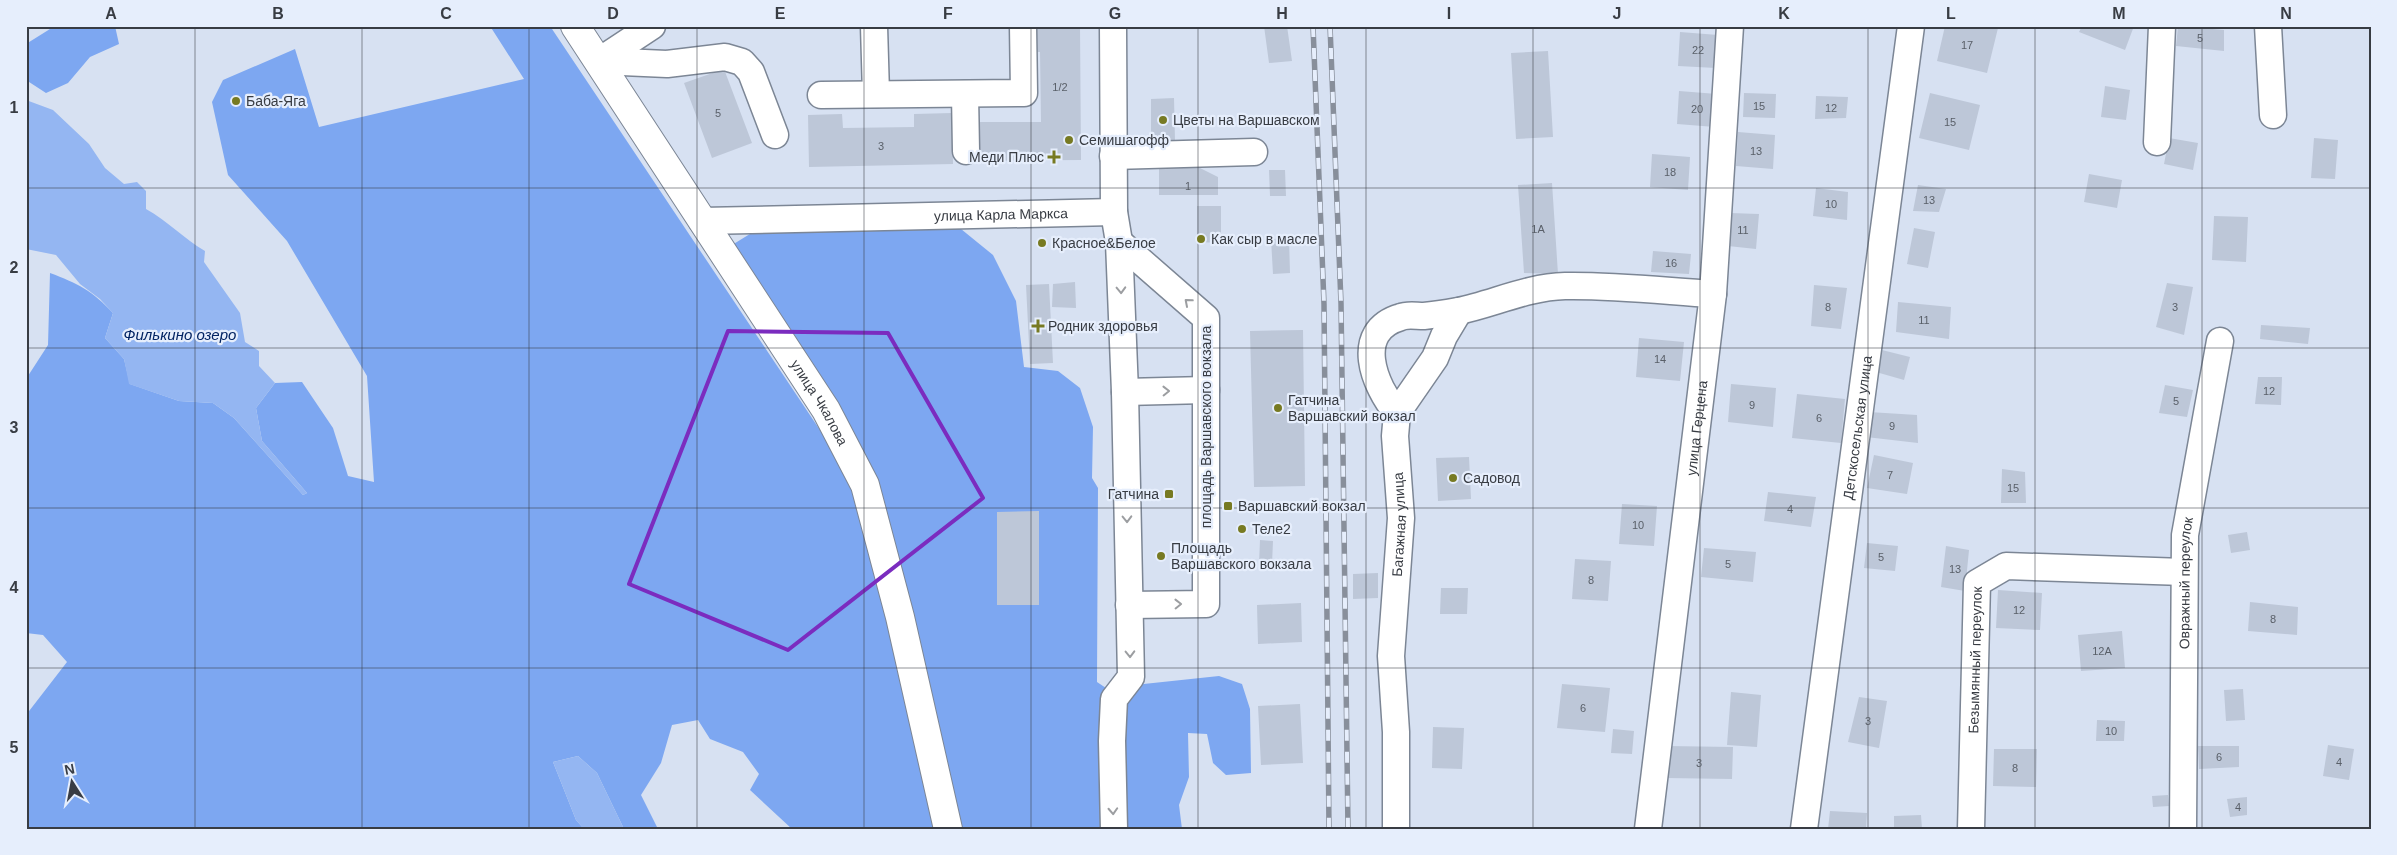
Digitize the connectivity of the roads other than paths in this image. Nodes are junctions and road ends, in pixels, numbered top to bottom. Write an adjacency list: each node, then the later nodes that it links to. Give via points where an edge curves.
1 (575, 26): 10 (main road, улица Чкалова)
2 (652, 26): 10 (street)
3 (874, 26): 11 (street)
4 (1023, 26): 12 (street, via 1024,93)
5 (1113, 26): 19 (street)
6 (1730, 26): 23 (street, улица Герцена)
7 (1911, 26): 37 (street, Детскосельская улица)
8 (2162, 26): 16 (street)
9 (2268, 26): 14 (street)
10 (599, 61): 15 (street, via 667,64 725,57 742,62 751,72); 21 (main road, улица Чкалова)
11 (876, 94): 12 (street); 13 (street)
12 (965, 94): 17 (street)
13 (821, 95)
14 (2273, 115)
15 (775, 135)
16 (2157, 142)
17 (966, 151)
18 (1254, 152): 19 (street)
19 (1113, 156): 20 (street)
20 (1114, 212): 21 (street, улица Карла Маркса); 22 (street)
21 (702, 221): 33 (main road, улица Чкалова, via 826,410 865,485 900,617)
22 (1119, 242): 28 (street, площадь Варшавского вокзала, one-way to 22, via 1206,318); 29 (street, one-way to 29)
23 (1713, 294): 24 (street, via 1564,286 1516,294); 36 (street, улица Герцена)
24 (1459, 311): 25 (street); 26 (street)
25 (1424, 316): 26 (street, via 1438,326); 30 (street, via 1403,316 1390,321 1379,331 1372,346 1378,386)
26 (1444, 336): 30 (street, via 1435,358)
27 (2220, 341): 31 (street, Овражный переулок, via 2185,535)
28 (1206, 390): 29 (street, one-way to 28); 32 (street, площадь Варшавского вокзала, one-way to 28, via 1206,604)
29 (1125, 392): 32 (street, one-way to 32)
30 (1397, 413): 35 (street, Багажная улица, via 1394,436 1401,518 1391,656 1396,732)
31 (2184, 572): 38 (street, Безымянный переулок, via 2006,566 1977,583); 39 (street, Овражный переулок)
32 (1129, 605): 34 (street, one-way to 34, via 1130,677 1114,699)
33 (948, 829)
34 (1114, 829)
35 (1396, 829)
36 (1648, 829)
37 (1804, 829)
38 (1972, 829)
39 (2183, 829)

